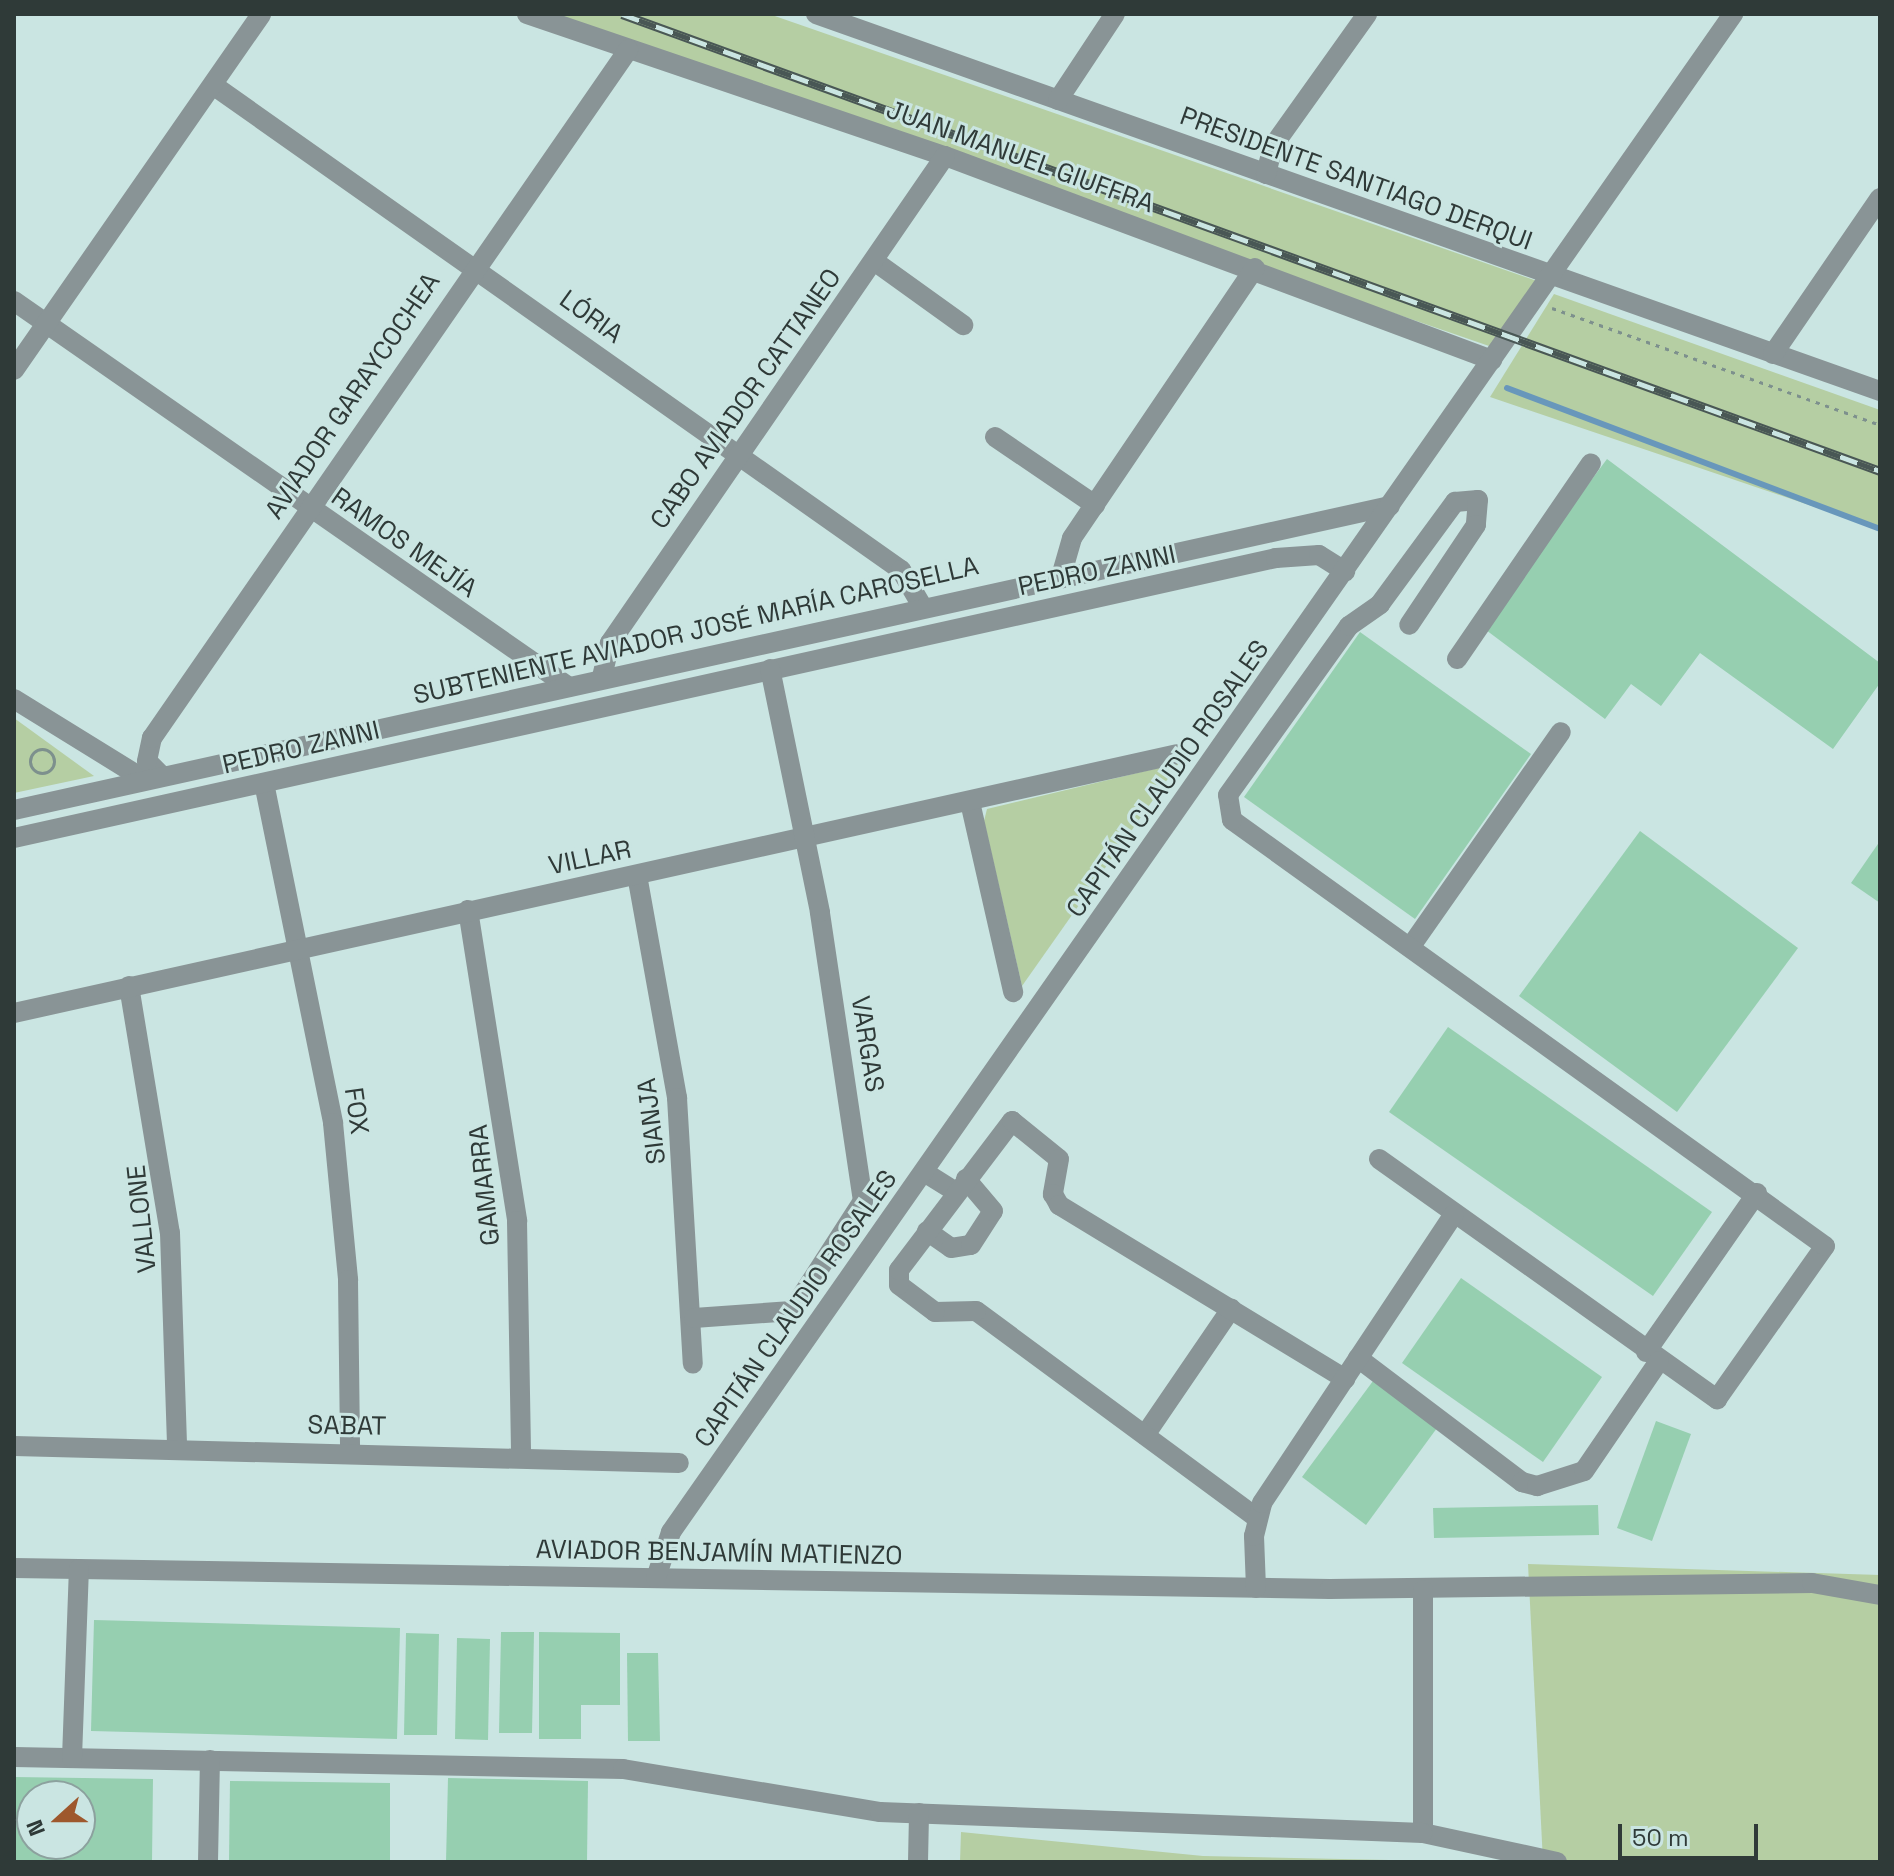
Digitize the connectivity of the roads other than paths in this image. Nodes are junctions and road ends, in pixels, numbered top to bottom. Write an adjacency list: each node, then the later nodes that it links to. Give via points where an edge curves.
1 (261, 14): 9 (street)
2 (527, 14): 8 (street, JUAN MANUEL GIUFFRA)
3 (816, 14): 7 (street, PRESIDENTE SANTIAGO DERQUI)
4 (1115, 14): 10 (street)
5 (1367, 14): 12 (street, via 1273,146)
6 (1733, 14): 17 (street, CAPITÁN CLAUDIO ROSALES)
7 (856, 21): 10 (street, PRESIDENTE SANTIAGO DERQUI)
8 (628, 50): 11 (street, JUAN MANUEL GIUFFRA); 15 (street, AVIADOR GARAYCOCHEA)
9 (213, 85): 15 (street, LÓRIA); 19 (street)
10 (1058, 100): 12 (street, PRESIDENTE SANTIAGO DERQUI)
11 (945, 156): 14 (street, CABO AVIADOR CATTANEO); 16 (street, JUAN MANUEL GIUFFRA)
12 (1266, 174): 17 (street, PRESIDENTE SANTIAGO DERQUI)
13 (1880, 198): 21 (street)
14 (874, 261): 20 (street); 26 (street, CABO AVIADOR CATTANEO)
15 (474, 266): 26 (street, LÓRIA); 30 (street, AVIADOR GARAYCOCHEA)
16 (1255, 268): 22 (street, JUAN MANUEL GIUFFRA); 28 (street)
17 (1548, 276): 21 (street, PRESIDENTE SANTIAGO DERQUI); 22 (street, CAPITÁN CLAUDIO ROSALES)
18 (14, 301): 19 (street, RAMOS MEJÍA)
19 (47, 324): 23 (street); 30 (street, RAMOS MEJÍA)
20 (963, 325)
21 (1773, 354): 24 (street, PRESIDENTE SANTIAGO DERQUI)
22 (1492, 360): 29 (street, CAPITÁN CLAUDIO ROSALES)
23 (14, 370)
24 (1880, 391)
25 (995, 437): 28 (street)
26 (739, 455): 33 (street, LÓRIA, via 901,570); 37 (street, CABO AVIADOR CATTANEO, via 610,643)
27 (1591, 463): 35 (street)
28 (1095, 505): 32 (street, via 1072,538)
29 (1390, 506): 31 (street, CAPITÁN CLAUDIO ROSALES); 32 (street, SUBTENIENTE AVIADOR JOSÉ MARÍA CAROSELLA)
30 (309, 508): 38 (street, RAMOS MEJÍA); 42 (street, AVIADOR GARAYCOCHEA, via 152,738 147,761)
31 (1345, 571): 36 (street, PEDRO ZANNI, via 1319,555 1276,558); 56 (street, CAPITÁN CLAUDIO ROSALES)
32 (1062, 573): 33 (street, SUBTENIENTE AVIADOR JOSÉ MARÍA CAROSELLA)
33 (923, 608): 37 (street, SUBTENIENTE AVIADOR JOSÉ MARÍA CAROSELLA)
34 (1409, 625): 51 (street, via 1476,525 1478,500 1455,502 1380,604 1349,626 1224,802 1232,820)
35 (1457, 659)
36 (770, 669): 43 (street, PEDRO ZANNI); 46 (street, VARGAS)
37 (602, 677): 38 (street, SUBTENIENTE AVIADOR JOSÉ MARÍA CAROSELLA)
38 (569, 687): 42 (street, SUBTENIENTE AVIADOR JOSÉ MARÍA CAROSELLA)
39 (14, 699): 42 (street)
40 (1561, 732): 51 (street)
41 (1177, 754): 44 (street, VILLAR)
42 (153, 778): 45 (street, SUBTENIENTE AVIADOR JOSÉ MARÍA CAROSELLA)
43 (264, 783): 47 (street, PEDRO ZANNI); 50 (street, FOX)
44 (970, 802): 46 (street, VILLAR); 53 (street)
45 (14, 810)
46 (807, 836): 48 (street, VILLAR); 63 (street, VARGAS, via 863,1201 792,1311)
47 (14, 838)
48 (637, 875): 49 (street, VILLAR); 63 (street, SIANJA, via 677,1098)
49 (468, 910): 50 (street, VILLAR); 72 (street, GAMARRA, via 517,1221)
50 (299, 946): 52 (street, VILLAR); 71 (street, FOX, via 341,1199)
51 (1411, 946): 58 (street)
52 (129, 986): 54 (street, VILLAR); 70 (street, VALLONE, via 169,1219)
53 (1013, 992)
54 (14, 1013)
55 (1379, 1159): 60 (street)
56 (924, 1172): 57 (street); 59 (street, CAPITÁN CLAUDIO ROSALES)
57 (961, 1186): 61 (street); 61 (street, via 993,1211 971,1245 951,1248); 62 (street, via 1012,1121 1059,1159 1059,1205)
58 (1757, 1193): 64 (street); 64 (street, via 1825,1246 1724,1395 1707,1395)
59 (905, 1199): 61 (street); 77 (street, CAPITÁN CLAUDIO ROSALES, via 671,1532)
60 (1453, 1215): 64 (street); 65 (street)
61 (931, 1226): 68 (street, via 899,1270 899,1285 935,1312 976,1311)
62 (1231, 1309): 67 (street); 68 (street)
63 (694, 1318): 66 (street, SIANJA)
64 (1652, 1356): 65 (street, via 1584,1471 1537,1486 1522,1482)
65 (1358, 1358): 67 (street)
66 (693, 1364)
67 (1345, 1379): 74 (street)
68 (1145, 1435): 74 (street)
69 (14, 1446): 70 (street, SABAT)
70 (177, 1449): 71 (street, SABAT)
71 (350, 1452): 72 (street, SABAT)
72 (521, 1457): 73 (street, SABAT)
73 (679, 1463)
74 (1257, 1518): 78 (street)
75 (14, 1568): 76 (street, AVIADOR BENJAMÍN MATIENZO)
76 (79, 1569): 77 (street, AVIADOR BENJAMÍN MATIENZO); 82 (street)
77 (656, 1578): 78 (street, AVIADOR BENJAMÍN MATIENZO)
78 (1256, 1588): 79 (street, AVIADOR BENJAMÍN MATIENZO)
79 (1423, 1590): 80 (street, AVIADOR BENJAMÍN MATIENZO, via 1812,1583); 85 (street)
80 (1880, 1595)
81 (14, 1757): 82 (street)
82 (72, 1758): 83 (street)
83 (210, 1760): 84 (street, via 623,1769); 86 (street)
84 (919, 1813): 85 (street); 87 (street)
85 (1423, 1833): 88 (street)
86 (208, 1862)
87 (918, 1862)
88 (1557, 1862)

